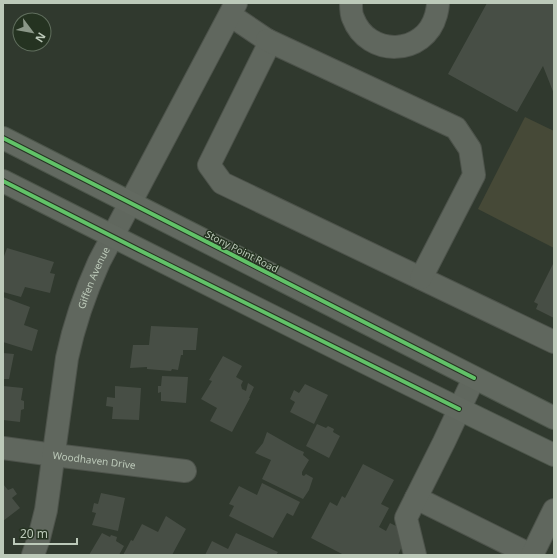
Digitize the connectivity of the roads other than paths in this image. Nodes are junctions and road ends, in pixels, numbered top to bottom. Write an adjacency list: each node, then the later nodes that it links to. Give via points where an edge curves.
1 (351, 3): 2 (street, via 352,18 361,33 374,43 391,48 408,45 423,37 434,23)
2 (438, 3)
3 (233, 9): 4 (street); 7 (street, Giffen Avenue)
4 (267, 40): 9 (street, via 456,128 470,149 474,175); 9 (street, via 270,42 209,165 222,183)
5 (3, 138): 7 (main road, Stony Point Road)
6 (3, 181): 8 (main road)
7 (131, 203): 8 (street, Giffen Avenue); 11 (main road, Stony Point Road)
8 (112, 237): 12 (main road); 15 (street, Giffen Avenue, via 95,270 72,335)
9 (421, 278): 10 (street)
10 (554, 342)
11 (474, 378): 12 (street); 13 (main road, Stony Point Road)
12 (459, 409): 16 (main road); 18 (street)
13 (554, 418)
14 (3, 448): 15 (street, Woodhaven Drive)
15 (54, 455): 17 (street, Woodhaven Drive); 20 (street, Giffen Avenue, via 46,510)
16 (554, 455)
17 (185, 471)
18 (416, 498): 21 (street, via 406,518); 22 (street)
19 (554, 510): 22 (street)
20 (33, 555)
21 (415, 555)
22 (531, 555)

